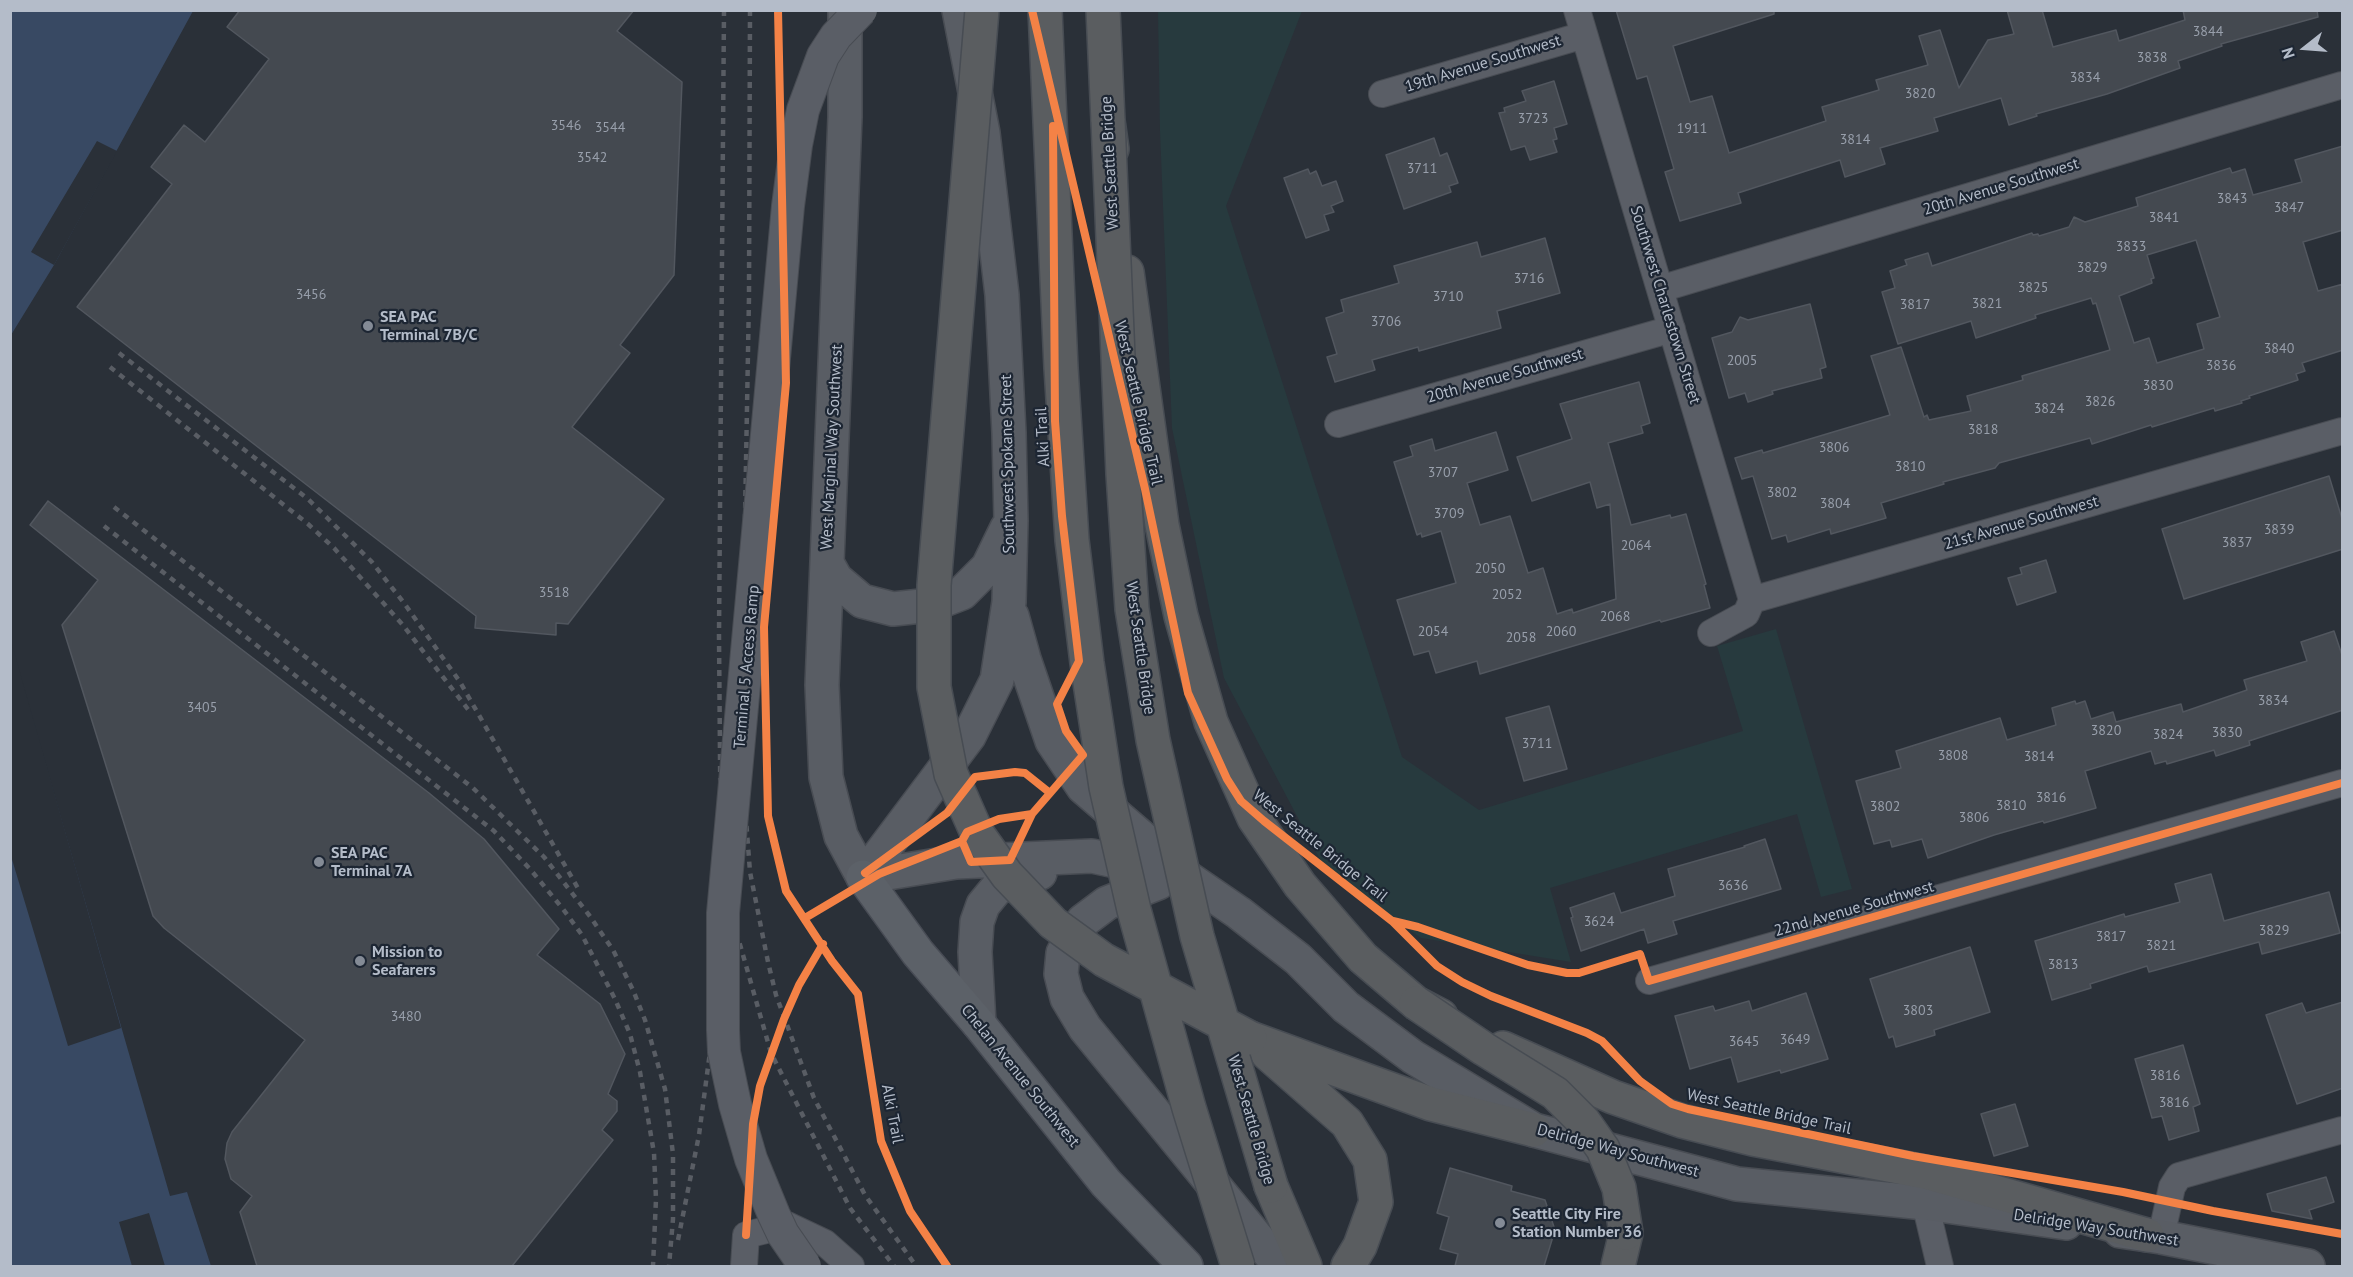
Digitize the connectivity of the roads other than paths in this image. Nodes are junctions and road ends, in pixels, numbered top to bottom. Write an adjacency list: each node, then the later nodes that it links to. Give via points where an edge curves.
1 (844, 10): 16 (main road, West Marginal Way Southwest, via 845,129)
2 (861, 10): 34 (street, Terminal 5 Access Ramp, bridge, via 823,56 803,110 796,145 723,913 724,1052 735,1104 774,1215)
3 (959, 10): 15 (main road, Southwest Spokane Street, via 983,133 1002,295)
4 (982, 10): 27 (highway, bridge, via 934,585 934,687 951,774 977,833 1007,875 1053,923 1104,960 1250,1038)
5 (1045, 10): 37 (highway, bridge, via 1070,505 1087,663 1106,787 1134,910)
6 (1103, 10): 10 (highway, West Seattle Bridge)
7 (1580, 23): 9 (street, 19th Avenue Southwest); 11 (street, Southwest Charlestown Street)
8 (2343, 85): 11 (street, 20th Avenue Southwest)
9 (1382, 94)
10 (1108, 122): 25 (highway, bridge, via 1162,525 1181,616 1210,722 1254,818 1300,885 1363,958); 30 (highway, West Seattle Bridge, bridge, via 1132,609 1153,740 1197,936)
11 (1660, 289): 12 (street, Southwest Charlestown Street)
12 (1672, 329): 13 (street, 20th Avenue Southwest); 17 (street, Southwest Charlestown Street)
13 (1338, 424)
14 (2343, 431): 17 (street, 21st Avenue Southwest)
15 (1011, 521): 16 (main road, via 988,567 962,593 931,605 893,609 862,601 836,579); 18 (main road, Southwest Spokane Street)
16 (827, 563): 23 (main road, West Marginal Way Southwest, via 822,686 826,777 840,836)
17 (1752, 600): 19 (street, via 1746,614)
18 (1009, 602): 22 (main road, via 1052,741 1083,787); 23 (main road, Southwest Spokane Street, via 997,680 969,736)
19 (1711, 633)
20 (2343, 783): 24 (street, 22nd Avenue Southwest)
21 (1092, 856): 22 (main road, Delridge Way Southwest); 23 (main road, Delridge Way Southwest, via 956,862); 26 (main road, via 997,888 983,905 977,922 975,952)
22 (1185, 876): 28 (main road, Delridge Way Southwest, via 1298,959 1346,1007 1413,1057); 38 (main road, via 1146,886 1107,903 1083,921 1063,953 1061,974 1067,998 1085,1028)
23 (862, 877): 26 (main road, Chelan Avenue Southwest, via 918,953)
24 (1648, 981)
25 (1416, 1003): 32 (highway, bridge, via 1516,1054 1613,1097 1682,1121 1753,1139 1925,1172); 42 (highway, bridge, via 1555,1093 1584,1122 1603,1149 1619,1188 1626,1233)
26 (979, 1024): 36 (main road, Chelan Avenue Southwest, via 1106,1183)
27 (1317, 1079): 28 (highway); 41 (highway, via 1370,1160 1376,1202)
28 (1534, 1130): 31 (main road, Delridge Way Southwest, via 1737,1184)
29 (2343, 1130): 32 (street, via 2179,1176)
30 (1271, 1186): 39 (highway, West Seattle Bridge); 40 (highway)
31 (1925, 1203): 32 (main road, Delridge Way Southwest); 43 (street)
32 (2154, 1236): 44 (main road, Delridge Way Southwest)
33 (744, 1266): 35 (street, via 746,1235 787,1225 825,1243)
34 (806, 1266)
35 (851, 1266)
36 (1186, 1266)
37 (1238, 1266)
38 (1280, 1266)
39 (1295, 1266)
40 (1305, 1266)
41 (1348, 1266)
42 (1618, 1266)
43 (1940, 1266)
44 (2308, 1266)

